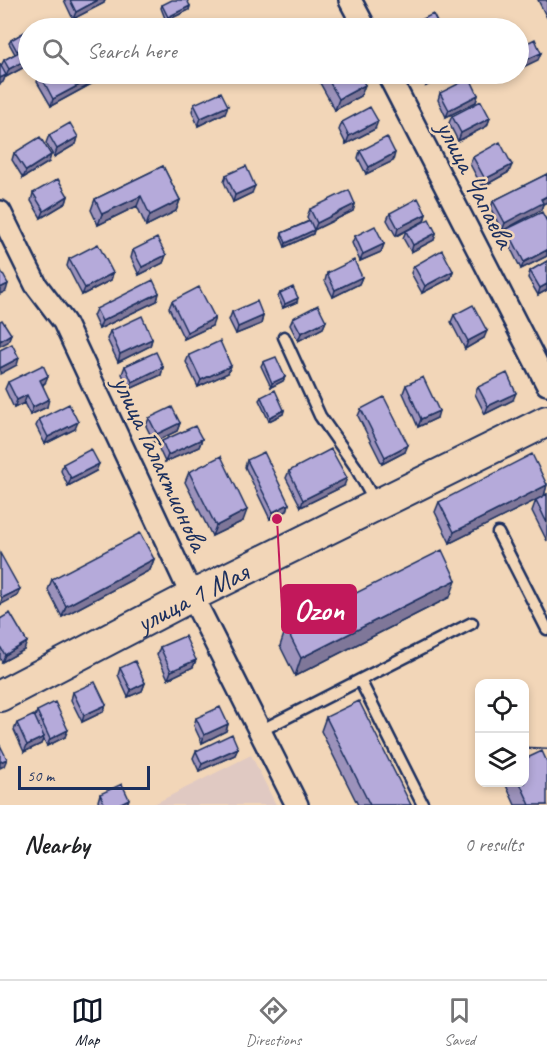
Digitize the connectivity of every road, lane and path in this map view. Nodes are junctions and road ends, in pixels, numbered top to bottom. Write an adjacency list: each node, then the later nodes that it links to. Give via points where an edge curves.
1 (350, 0): 2 (street)
2 (360, 18)
3 (393, 84): 6 (street, улица Чапаева)
4 (0, 212): 10 (street, улица Галактионова, via 36,285 64,322)
5 (284, 337): 8 (lane, via 320,416)
6 (547, 384)
7 (547, 421): 8 (main road, улица 1 Мая)
8 (376, 505): 10 (main road, улица 1 Мая)
9 (498, 533): 12 (lane)
10 (192, 596): 14 (main road, улица 1 Мая); 15 (street, улица Галактионова)
11 (472, 623): 13 (lane)
12 (547, 629)
13 (360, 680): 15 (lane); 19 (lane)
14 (0, 696)
15 (260, 731): 18 (street, улица Галактионова)
16 (529, 754): 17 (lane)
17 (547, 755)
18 (297, 805)
19 (423, 805)

